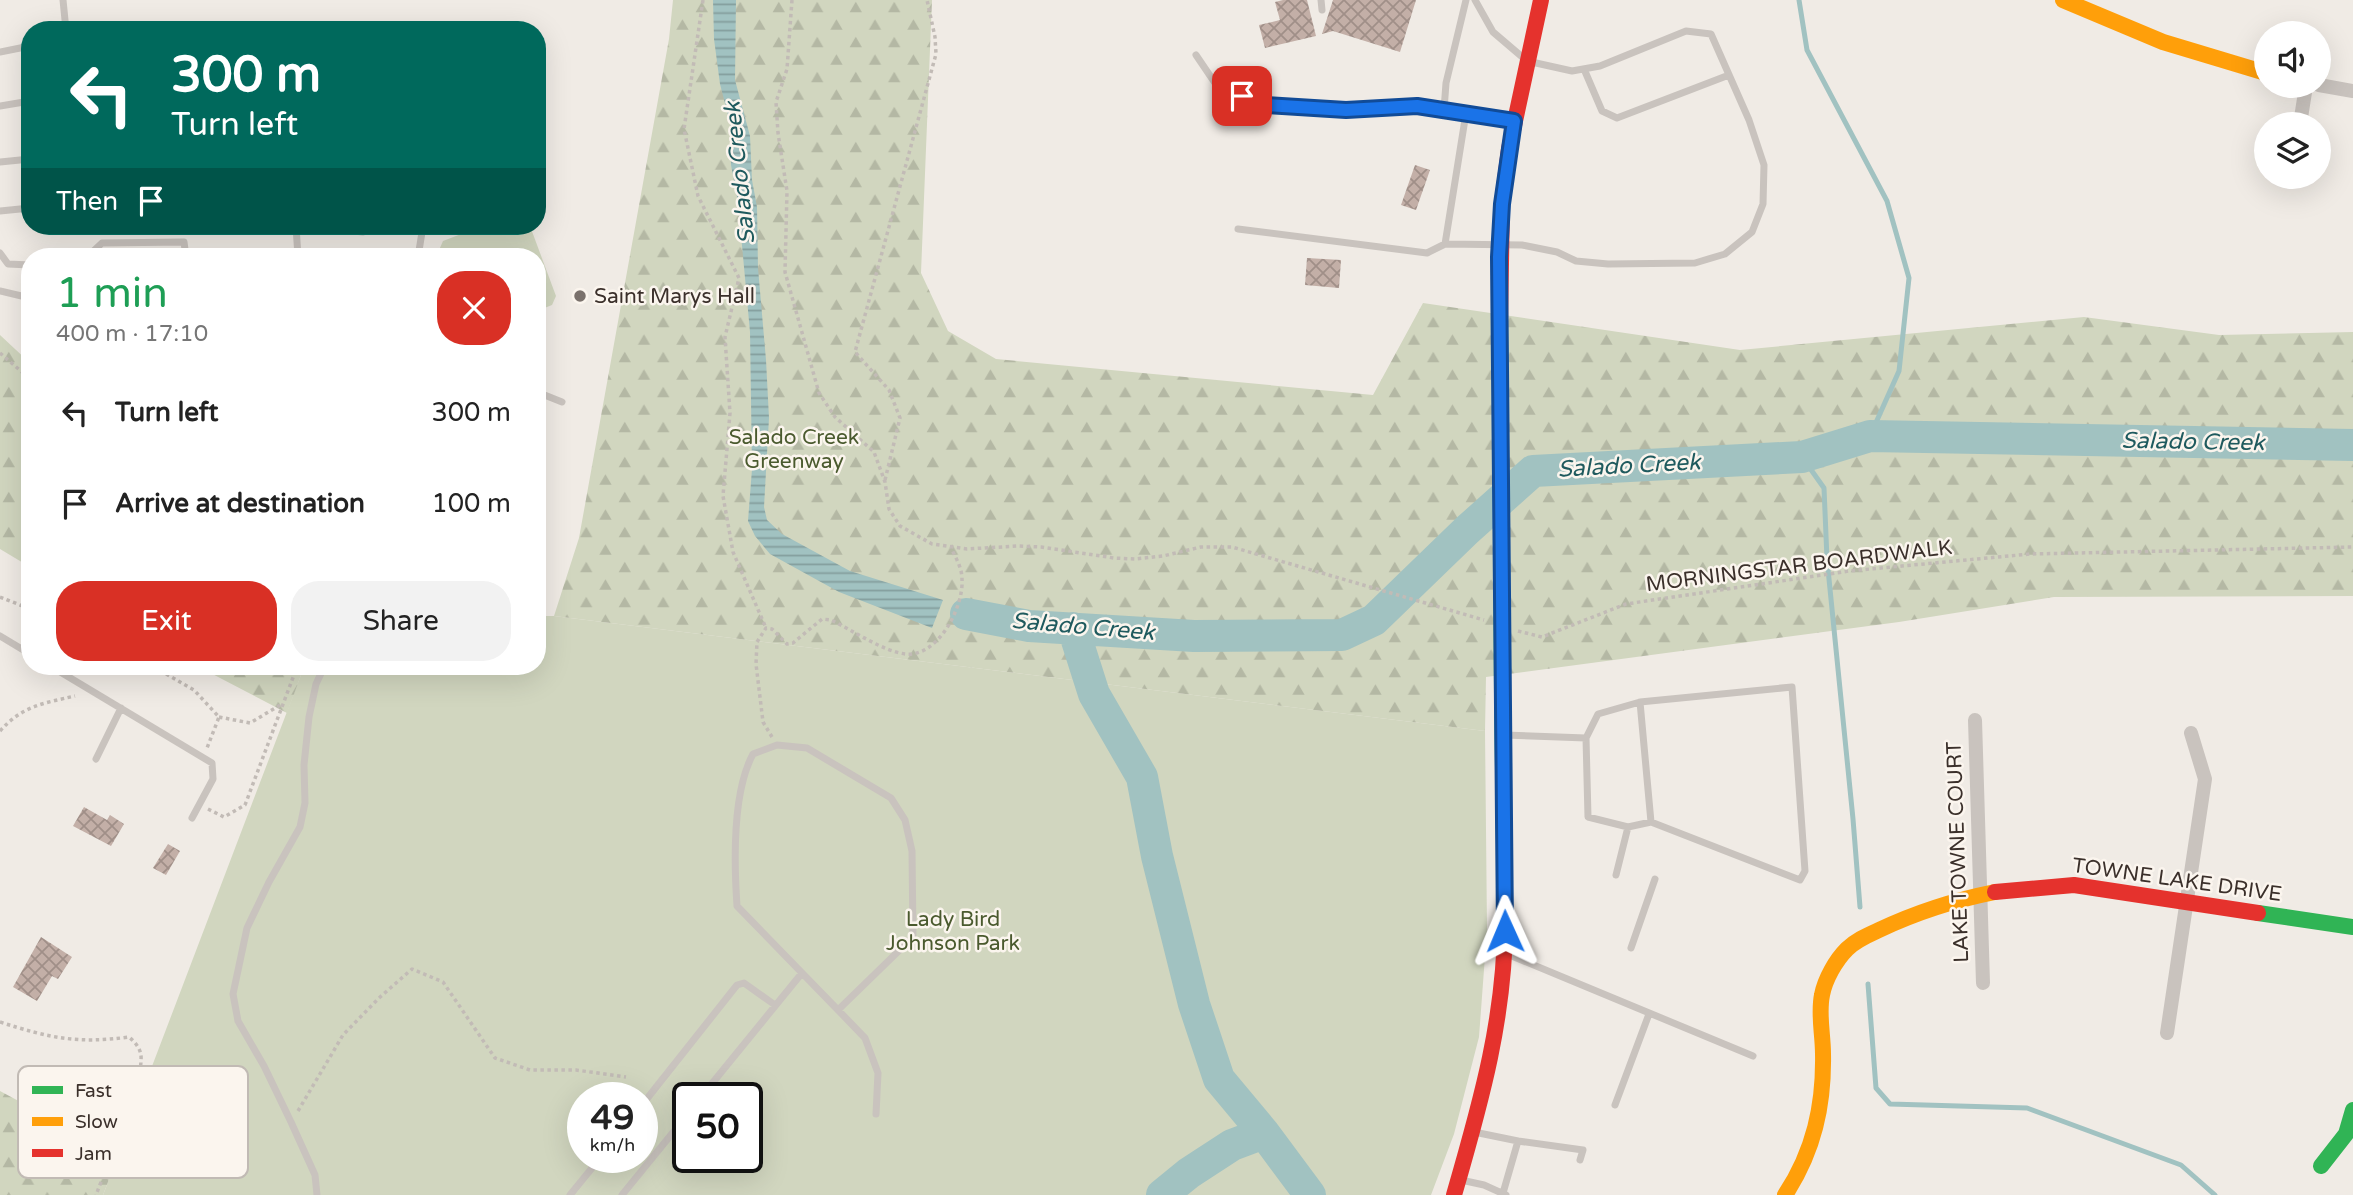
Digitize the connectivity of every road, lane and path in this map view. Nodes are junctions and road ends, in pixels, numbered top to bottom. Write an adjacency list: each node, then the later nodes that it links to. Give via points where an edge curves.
1 (63, 0): 11 (lane)
2 (703, 0): 49 (path, via 684,129 698,195 739,278 725,337 730,413 723,496 733,552)
3 (792, 0): 43 (path, via 787,69 776,102 787,191 786,272 819,393 835,418 874,452)
4 (927, 0): 43 (path, via 936,54 855,352 889,390 900,418)
5 (1321, 0): 10 (lane)
6 (1466, 0): 23 (lane)
7 (1475, 0): 15 (lane, via 1493,32)
8 (1541, 0): 15 (main road)
9 (2063, 0): 17 (main road, via 2200,56)
10 (1322, 10)
11 (65, 21)
12 (21, 48): 13 (lane)
13 (0, 52)
14 (1196, 55): 23 (lane, via 1217,86 1266,105)
15 (1527, 61): 16 (lane, via 1572,71); 25 (main road)
16 (1584, 69): 18 (lane, via 1686,31 1711,34); 18 (lane, via 1602,111 1617,118)
17 (2254, 70)
18 (1729, 75): 32 (lane, via 1764,164 1763,204 1752,232 1725,254 1695,263 1608,264 1576,261 1557,252 1522,246)
19 (2331, 87): 20 (street)
20 (2353, 91)
21 (21, 102): 22 (lane)
22 (0, 106)
23 (1444, 110): 24 (lane)
24 (1466, 113): 25 (lane); 31 (lane)
25 (1514, 121): 32 (main road)
26 (21, 160): 27 (lane)
27 (0, 162)
28 (21, 209): 29 (lane)
29 (0, 211)
30 (1238, 229): 31 (lane, via 1427,253)
31 (1445, 244): 32 (lane)
32 (1500, 246): 65 (main road, bridge)
33 (97, 248): 34 (lane, via 102,243 184,242)
34 (185, 248)
35 (0, 253): 36 (lane, via 8,264)
36 (21, 265)
37 (0, 291): 38 (lane)
38 (21, 296)
39 (0, 353): 40 (path)
40 (21, 371)
41 (546, 396): 42 (lane)
42 (562, 402)
43 (885, 482): 45 (path, via 889,509 900,526 932,544)
44 (2353, 547): 50 (path, MORNINGSTAR BOARDWALK, via 2030,554 1849,571 1626,604 1542,637)
45 (951, 548): 48 (path, via 1030,547 1135,559 1217,546 1266,556); 49 (path, via 962,587 940,638 922,653 895,652 831,620 822,619 787,644)
46 (0, 597): 47 (path)
47 (21, 606)
48 (1489, 622)
49 (766, 628): 67 (path, via 757,642 756,664 763,722)
50 (1516, 630)
51 (0, 636): 52 (lane)
52 (21, 649)
53 (65, 675): 57 (lane)
54 (168, 675): 61 (path, via 194,690)
55 (295, 675): 59 (path)
56 (320, 675): 96 (lane, via 309,717 300,827 247,928 233,994 238,1021)
57 (94, 692): 60 (lane); 63 (path, via 37,705 12,718)
58 (1640, 702): 66 (lane, via 1598,714); 72 (lane); 72 (lane, via 1792,687 1805,871 1800,880)
59 (284, 703): 61 (path, via 250,723); 70 (path, via 245,805 223,817)
60 (121, 708): 68 (lane); 69 (lane)
61 (219, 717): 68 (path)
62 (1975, 720): 76 (street, LAKE TOWNE COURT)
63 (0, 731)
64 (2191, 733): 77 (street, via 2205,779)
65 (1503, 735): 66 (lane); 80 (main road)
66 (1586, 738): 73 (lane, via 1588,817)
67 (777, 745): 81 (lane, via 753,754 746,769 733,853 737,906); 84 (lane, via 807,748 891,798 905,820 912,851 913,937)
68 (202, 757): 70 (lane, via 212,763 213,779)
69 (96, 759)
70 (199, 805): 71 (lane)
71 (192, 818)
72 (1651, 822): 73 (lane)
73 (1628, 827): 74 (lane)
74 (1616, 875)
75 (1655, 880): 79 (lane)
76 (1981, 894): 77 (main road, TOWNE LAKE DRIVE, via 2074,885); 82 (street, LAKE TOWNE COURT); 110 (main road, TOWNE LAKE DRIVE, via 1892,923 1848,948 1832,971 1821,1012 1823,1095 1819,1119 1814,1140)
77 (2187, 900): 78 (main road, TOWNE LAKE DRIVE); 87 (street)
78 (2353, 927)
79 (1631, 948)
80 (1503, 952): 85 (lane); 97 (main road, via 1498,1025)
81 (802, 973): 83 (lane); 84 (lane)
82 (1983, 983)
83 (775, 1005): 91 (lane); 92 (lane, via 744,982 737,985)
84 (838, 1010): 95 (lane, via 865,1038 874,1061 878,1073)
85 (1649, 1014): 88 (lane); 93 (lane)
86 (0, 1023): 89 (path, via 45,1036 96,1042 129,1037 137,1044)
87 (2167, 1033)
88 (1754, 1056)
89 (140, 1066)
90 (626, 1077): 96 (path, via 530,1070 495,1058 443,982 412,969 343,1035)
91 (713, 1082)
92 (658, 1085)
93 (1615, 1105)
94 (2353, 1111): 101 (main road, via 2346,1134)
95 (876, 1114)
96 (291, 1122): 107 (lane, via 315,1175)
97 (1473, 1132): 99 (lane); 104 (main road)
98 (672, 1134): 109 (lane)
99 (1518, 1141): 100 (lane, via 1583,1150); 105 (lane, via 1515,1169)
100 (1580, 1160)
101 (2321, 1166)
102 (588, 1173): 108 (lane)
103 (102, 1178): 106 (path)
104 (1457, 1187): 105 (lane, via 1484,1185)
105 (1505, 1194)
106 (96, 1195)
107 (317, 1195)
108 (570, 1195)
109 (622, 1195)
110 (1785, 1195)

